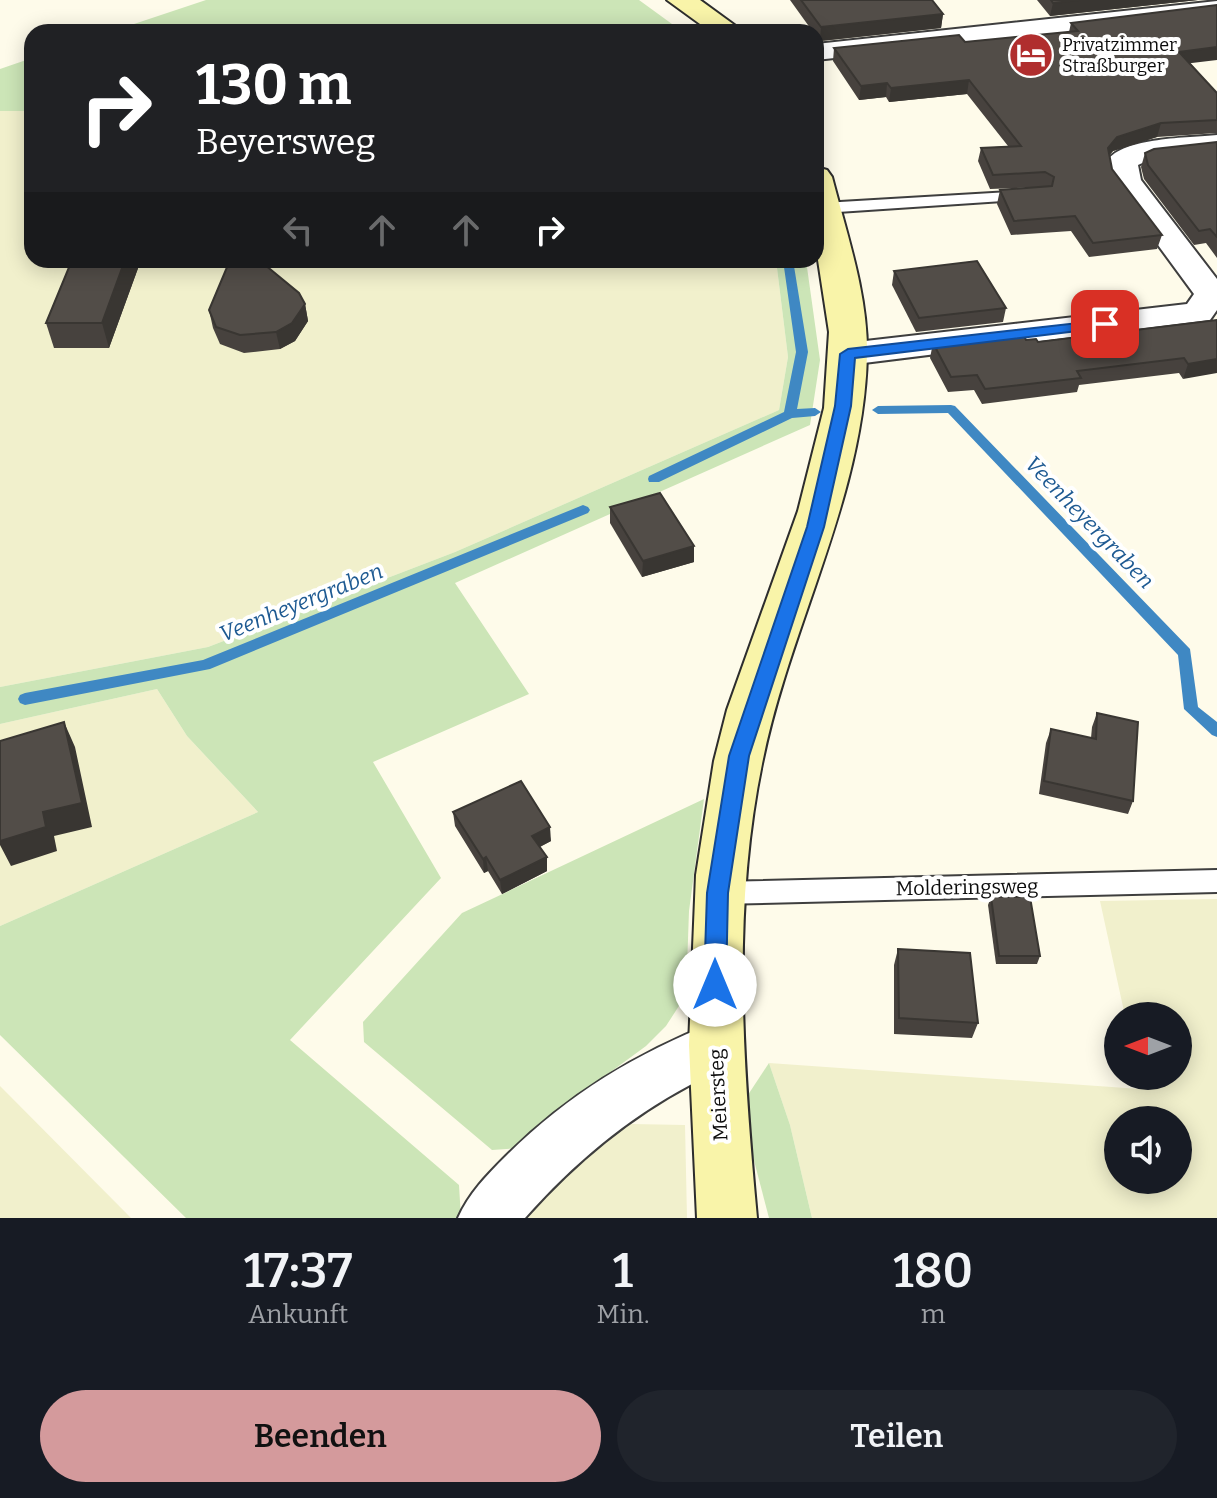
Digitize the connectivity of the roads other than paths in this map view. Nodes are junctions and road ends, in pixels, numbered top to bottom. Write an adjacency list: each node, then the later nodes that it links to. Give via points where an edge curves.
1 (681, 0): 3 (street)
2 (1217, 9): 4 (street, via 1020,19)
3 (718, 24)
4 (824, 51)
5 (1217, 144): 9 (street, via 1143,152 1122,161 1126,181)
6 (824, 193): 7 (lane)
7 (1042, 194)
8 (824, 211): 10 (street, Meiersteg, via 842,291)
9 (1214, 293): 10 (street, via 1198,313)
10 (848, 354): 12 (street, Meiersteg, via 843,406 815,527 739,756)
11 (1217, 881): 12 (lane, Molderingsweg)
12 (717, 893): 13 (street, Meiersteg)
13 (716, 1047): 14 (street, via 625,1090 584,1120); 15 (street, Meiersteg)
14 (487, 1218)
15 (727, 1218)

